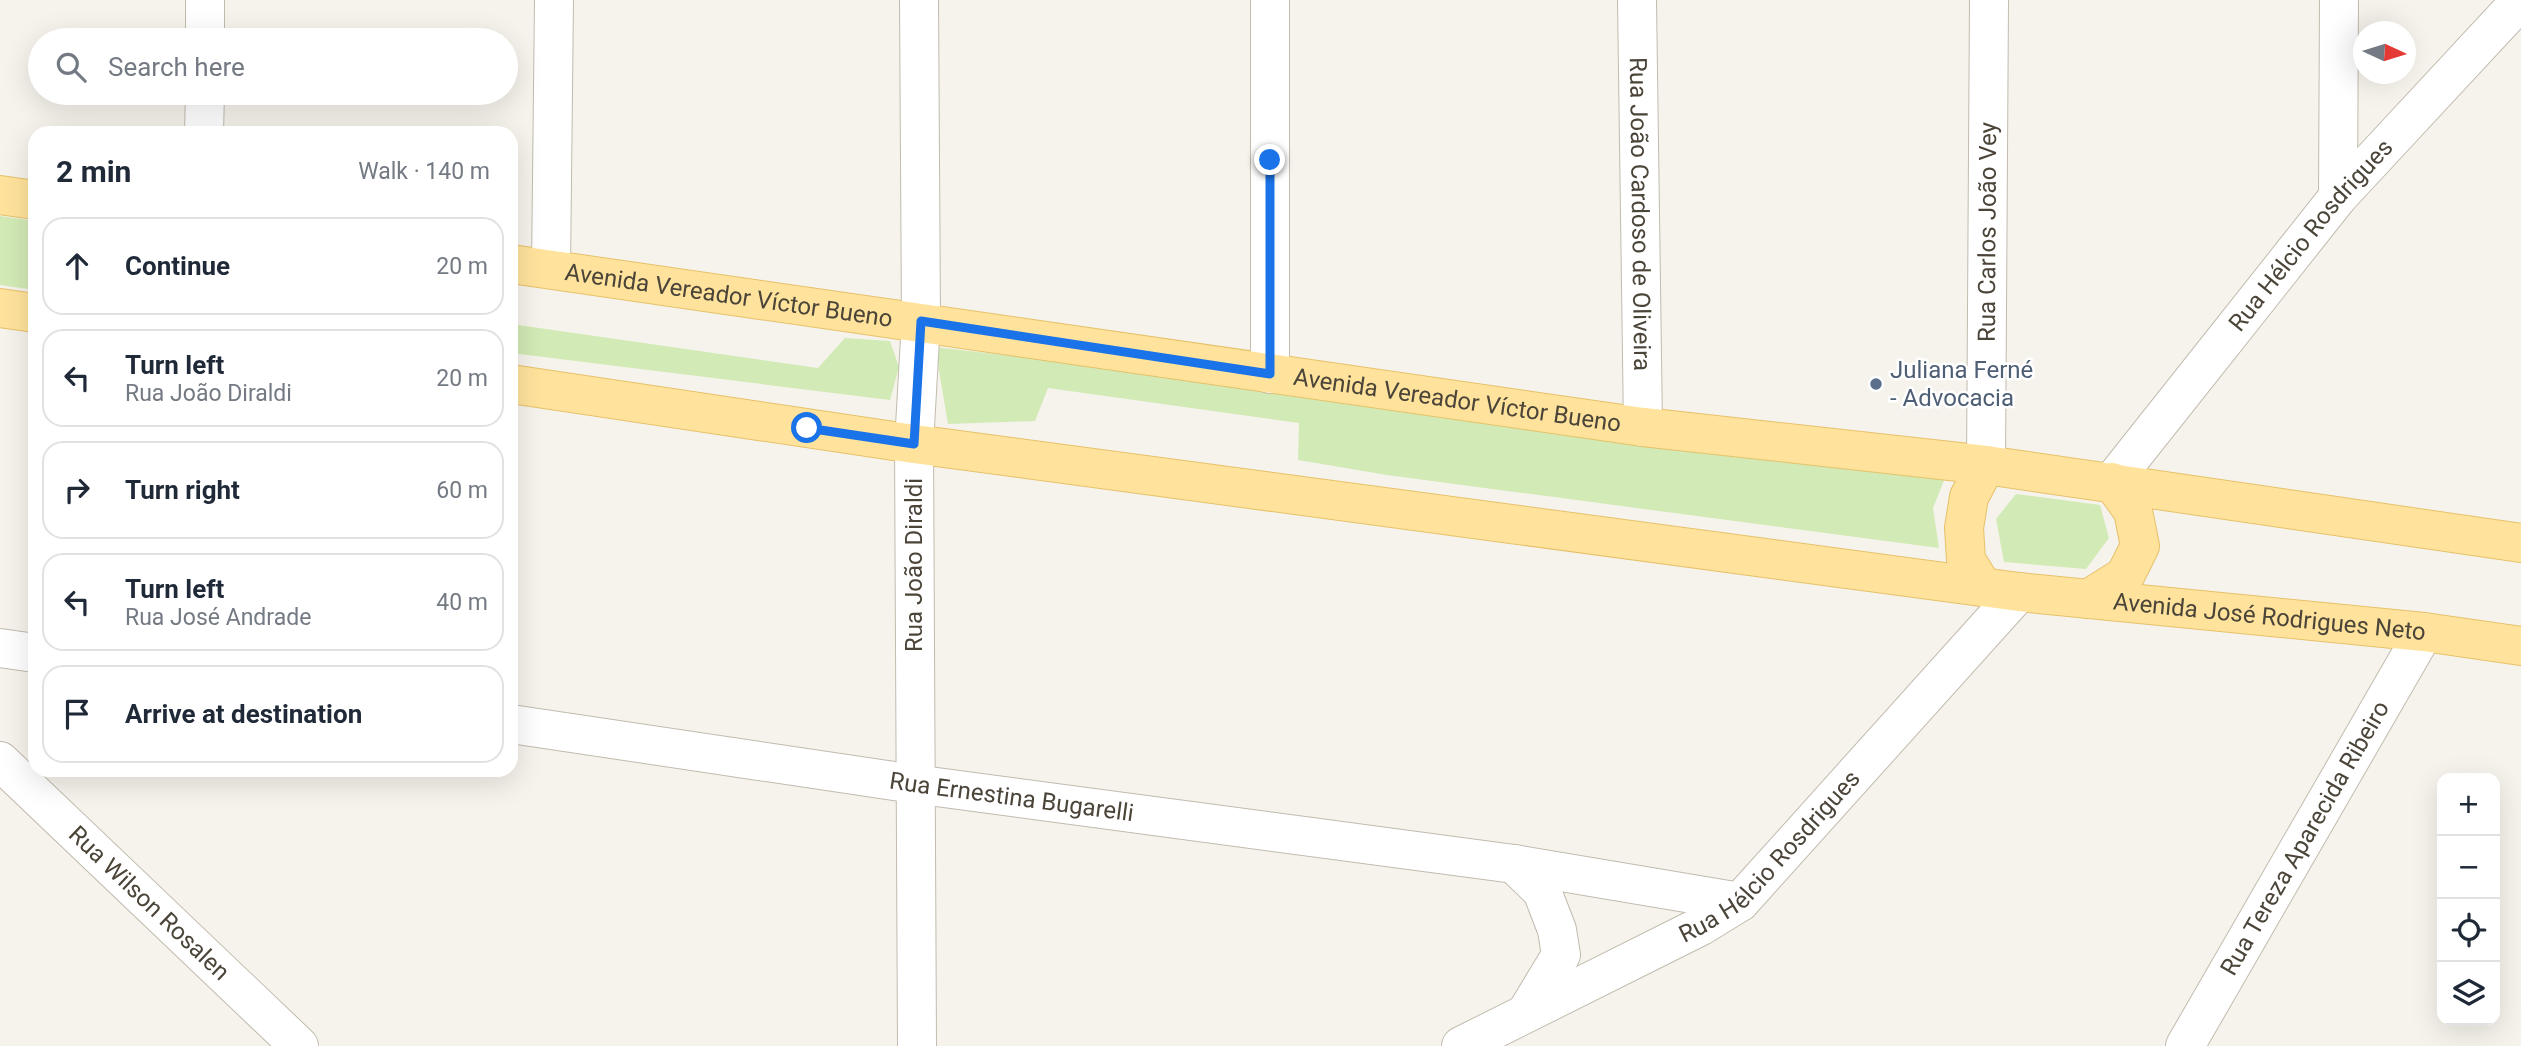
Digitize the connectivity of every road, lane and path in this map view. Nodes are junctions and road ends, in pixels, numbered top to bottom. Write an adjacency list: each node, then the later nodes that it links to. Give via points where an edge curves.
1 (205, 0): 9 (street)
2 (554, 0): 16 (street)
3 (919, 0): 19 (street, Rua João Diraldi)
4 (1270, 0): 20 (street)
5 (1637, 0): 22 (street, Rua João Cardoso de Oliveira)
6 (1989, 0): 24 (street, Rua Carlos João Vey)
7 (2339, 0): 13 (street)
8 (2521, 0): 13 (street, Rua Hélcio Rosdrigues)
9 (205, 28)
10 (205, 105): 11 (street)
11 (204, 126)
12 (0, 195): 14 (main road)
13 (2338, 197): 25 (street, Rua Hélcio Rosdrigues)
14 (28, 199)
15 (518, 265): 16 (main road, Avenida Vereador Víctor Bueno)
16 (551, 269): 19 (main road, Avenida Vereador Víctor Bueno)
17 (0, 308): 18 (main road)
18 (28, 312)
19 (921, 321): 20 (main road, Avenida Vereador Víctor Bueno); 23 (street, Rua João Diraldi)
20 (1270, 374): 22 (main road, Avenida Vereador Víctor Bueno)
21 (518, 385): 23 (main road)
22 (1643, 427): 24 (main road, Avenida Vereador Víctor Bueno)
23 (914, 444): 27 (main road); 36 (street, Rua João Diraldi)
24 (1986, 465): 25 (main road, Avenida Vereador Víctor Bueno); 27 (main road, via 1969,497 1964,528 1966,561)
25 (2112, 482): 26 (main road); 29 (main road, via 2133,511 2140,546 2125,576)
26 (2521, 542)
27 (1982, 586): 28 (main road)
28 (2019, 592): 29 (main road, Avenida José Rodrigues Neto); 38 (street, Rua Hélcio Rosdrigues)
29 (2088, 599): 30 (main road, Avenida José Rodrigues Neto)
30 (2424, 632): 31 (main road, Avenida José Rodrigues Neto); 43 (street, Rua Tereza Aparecida Ribeiro)
31 (2521, 646)
32 (0, 648): 33 (street)
33 (28, 652)
34 (518, 725): 36 (street, Rua Ernestina Bugarelli)
35 (0, 761): 40 (street, Rua Wilson Rosalen)
36 (914, 784): 37 (street, Rua Ernestina Bugarelli); 41 (street, Rua João Diraldi)
37 (1514, 864): 38 (street, Rua Ernestina Bugarelli); 39 (street, via 1542,891 1558,930 1561,955)
38 (1740, 902): 39 (street, Rua Hélcio Rosdrigues)
39 (1526, 1013): 42 (street, Rua Hélcio Rosdrigues)
40 (307, 1044)
41 (917, 1046)
42 (1461, 1046)
43 (2185, 1046)

